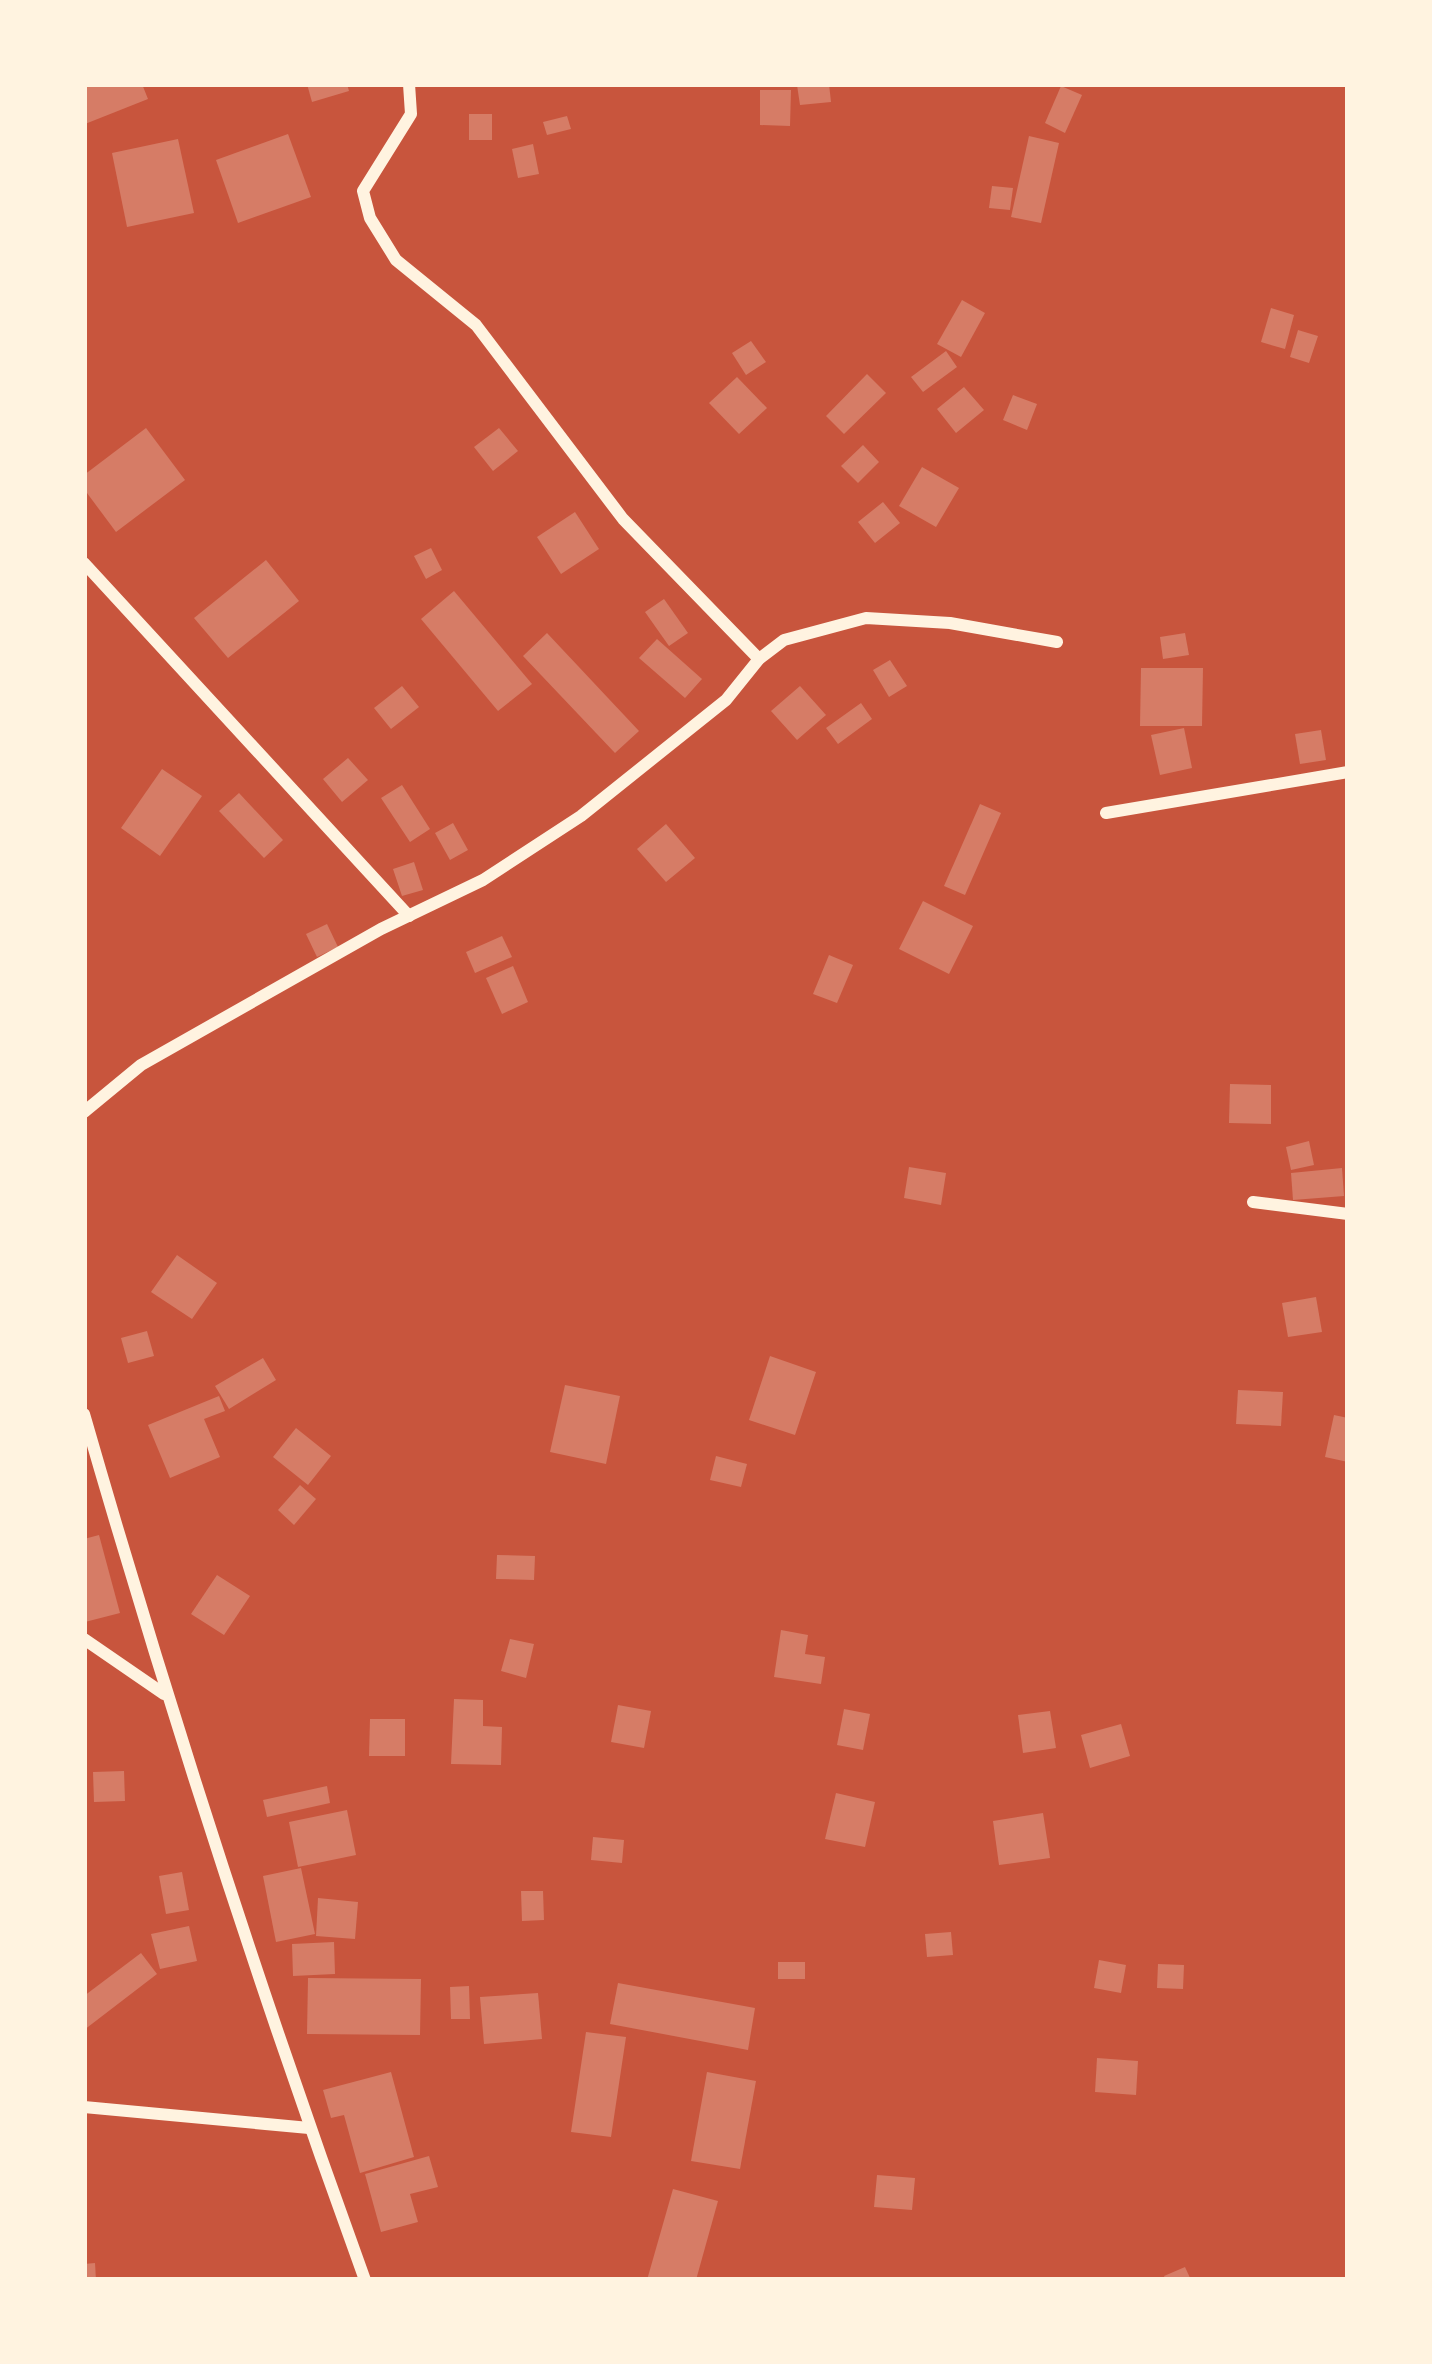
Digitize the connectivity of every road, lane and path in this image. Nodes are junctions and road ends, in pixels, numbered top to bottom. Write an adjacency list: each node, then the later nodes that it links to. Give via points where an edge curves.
1 (409, 84): 4 (street, via 411,114 363,191 379,232 425,288 485,335 623,519)
2 (84, 563): 7 (street)
3 (1057, 642): 4 (street, via 866,618 801,634)
4 (759, 659): 7 (street, via 726,700 580,816 483,880)
5 (1348, 772): 6 (street)
6 (1106, 812)
7 (409, 916): 8 (street, via 141,1065)
8 (84, 1112)
9 (1252, 1202): 10 (street)
10 (1348, 1214)
11 (84, 1414): 13 (street)
12 (84, 1639): 13 (street)
13 (165, 1694): 15 (street)
14 (84, 2107): 15 (street)
15 (309, 2128): 16 (street)
16 (365, 2280)

